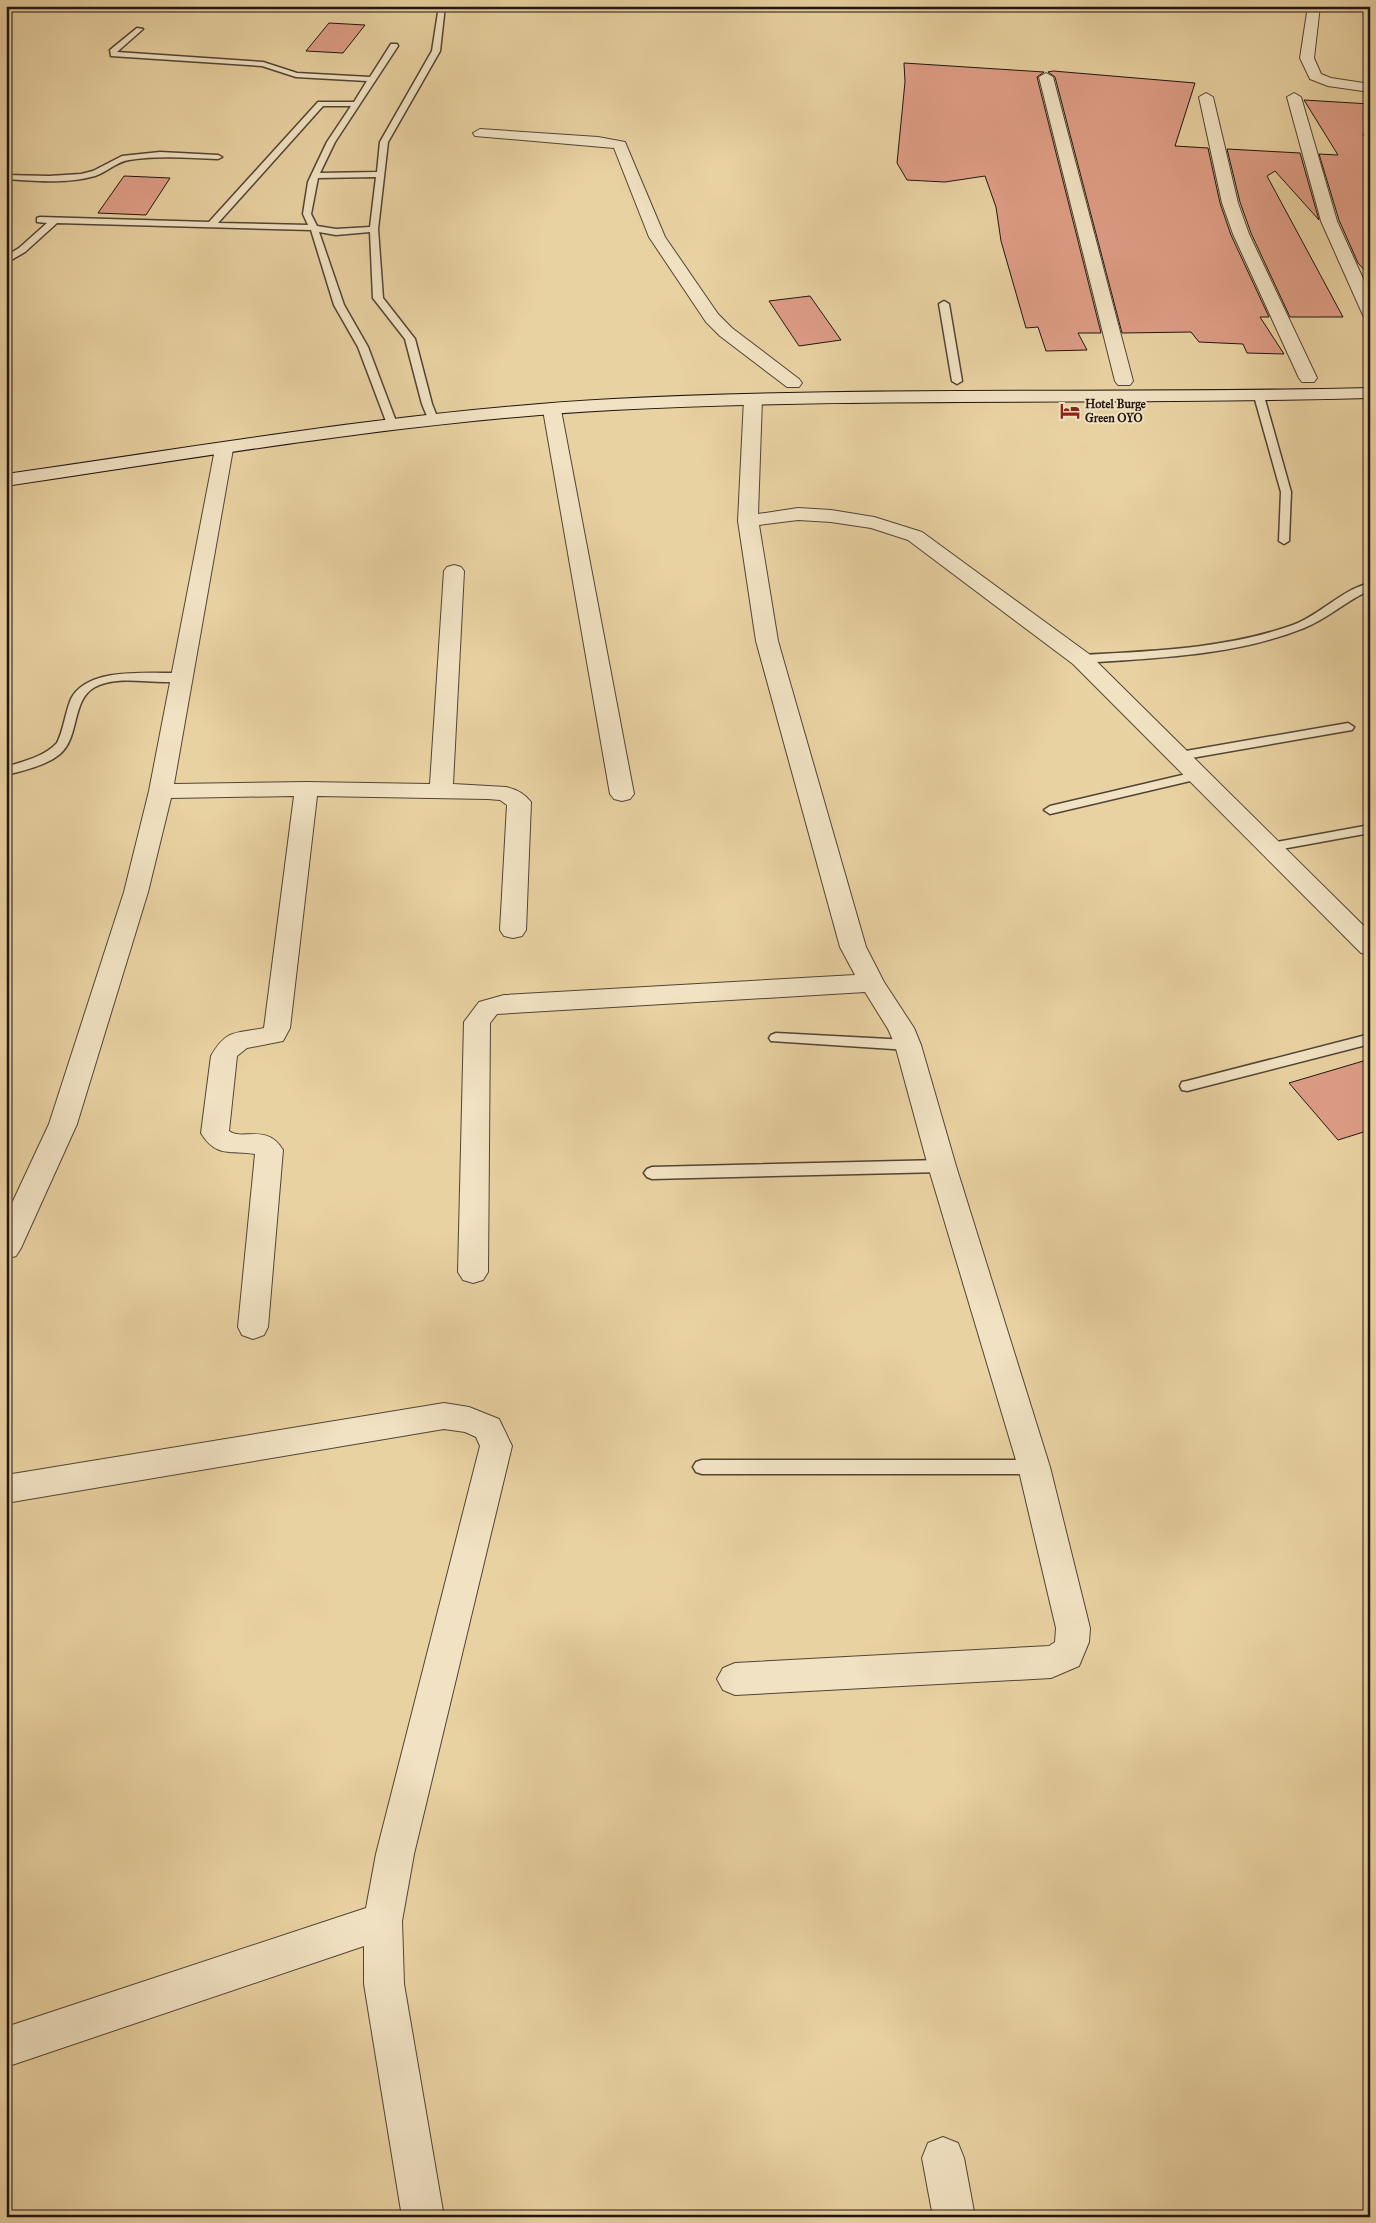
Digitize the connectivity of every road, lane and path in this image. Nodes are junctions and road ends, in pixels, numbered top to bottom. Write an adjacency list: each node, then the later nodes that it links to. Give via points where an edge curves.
1 (442, 6): 13 (lane, via 436,51 384,142)
2 (1314, 6): 7 (street, via 1307,58 1315,76 1328,82)
3 (139, 29): 6 (lane, via 114,54 263,64 296,75)
4 (394, 46): 6 (lane)
5 (1046, 77): 27 (street)
6 (373, 79): 10 (lane)
7 (1370, 88)
8 (1206, 97): 24 (street, via 1230,203 1241,234)
9 (1294, 97): 23 (street, via 1329,221)
10 (356, 104): 14 (lane, via 331,142); 18 (lane, via 321,104)
11 (480, 133): 28 (street, via 620,145 657,237 712,318)
12 (218, 157): 15 (lane, via 161,155 127,158 93,173 71,178)
13 (380, 174): 14 (lane); 20 (lane)
14 (315, 176): 19 (lane, via 307,214)
15 (6, 177)
16 (40, 220): 17 (lane)
17 (54, 221): 18 (lane); 21 (lane)
18 (211, 225): 19 (lane)
19 (314, 228): 20 (lane, via 336,232); 34 (lane, via 339,305 364,347)
20 (374, 229): 33 (lane, via 378,298 410,340)
21 (6, 260)
22 (944, 304): 26 (lane)
23 (1370, 313)
24 (1308, 378): 25 (street); 27 (street)
25 (1370, 378)
26 (957, 381): 27 (street); 28 (street)
27 (1124, 382)
28 (793, 384): 33 (street, via 607,390)
29 (1370, 393): 30 (street)
30 (1259, 396): 31 (street); 39 (lane, via 1286,492)
31 (753, 399): 32 (street); 38 (street)
32 (552, 410): 33 (street); 51 (street)
33 (430, 412): 34 (street)
34 (390, 417): 35 (street); 36 (street)
35 (224, 449): 37 (street); 43 (street)
36 (6, 464)
37 (6, 480)
38 (748, 521): 42 (street, via 798,514 831,516 874,523 915,536); 57 (street, via 767,641 853,947)
39 (1284, 541)
40 (454, 570): 50 (street)
41 (1370, 586): 42 (lane, via 1322,615 1275,634 1180,652)
42 (1081, 659): 45 (street)
43 (182, 677): 46 (lane, via 110,680 91,684 80,692 66,738 55,751); 49 (street)
44 (1348, 727): 45 (lane)
45 (1180, 756): 47 (street)
46 (6, 771)
47 (1199, 775): 52 (lane); 54 (street)
48 (306, 789): 49 (street); 50 (street); 66 (street, via 277,1028 274,1034 262,1039 234,1042 228,1047 224,1056 215,1133 220,1141 230,1145 256,1143 269,1150)
49 (161, 791): 64 (street, via 136,892 63,1124)
50 (441, 791): 55 (street, via 506,794 519,802)
51 (622, 794)
52 (1050, 810)
53 (1370, 829): 54 (lane)
54 (1271, 847): 56 (street)
55 (513, 930)
56 (1370, 946)
57 (872, 983): 60 (street, via 901,1028); 65 (street, via 504,1004 488,1008 477,1022)
58 (776, 1038): 60 (lane)
59 (1370, 1039): 61 (lane)
60 (908, 1046): 62 (street)
61 (1186, 1086)
62 (942, 1166): 63 (lane); 68 (street)
63 (652, 1173)
64 (6, 1248)
65 (473, 1272)
66 (253, 1327)
67 (702, 1467): 68 (lane)
68 (1034, 1467): 70 (street, via 1072,1628 1072,1642 1067,1655 1051,1662)
69 (6, 1489): 71 (street, via 444,1416 469,1420 488,1428 496,1446 394,1854)
70 (735, 1679)
71 (382, 1921): 72 (street); 74 (street, via 384,1984)
72 (6, 2047)
73 (943, 2158): 75 (street)
74 (424, 2217)
75 (954, 2217)

